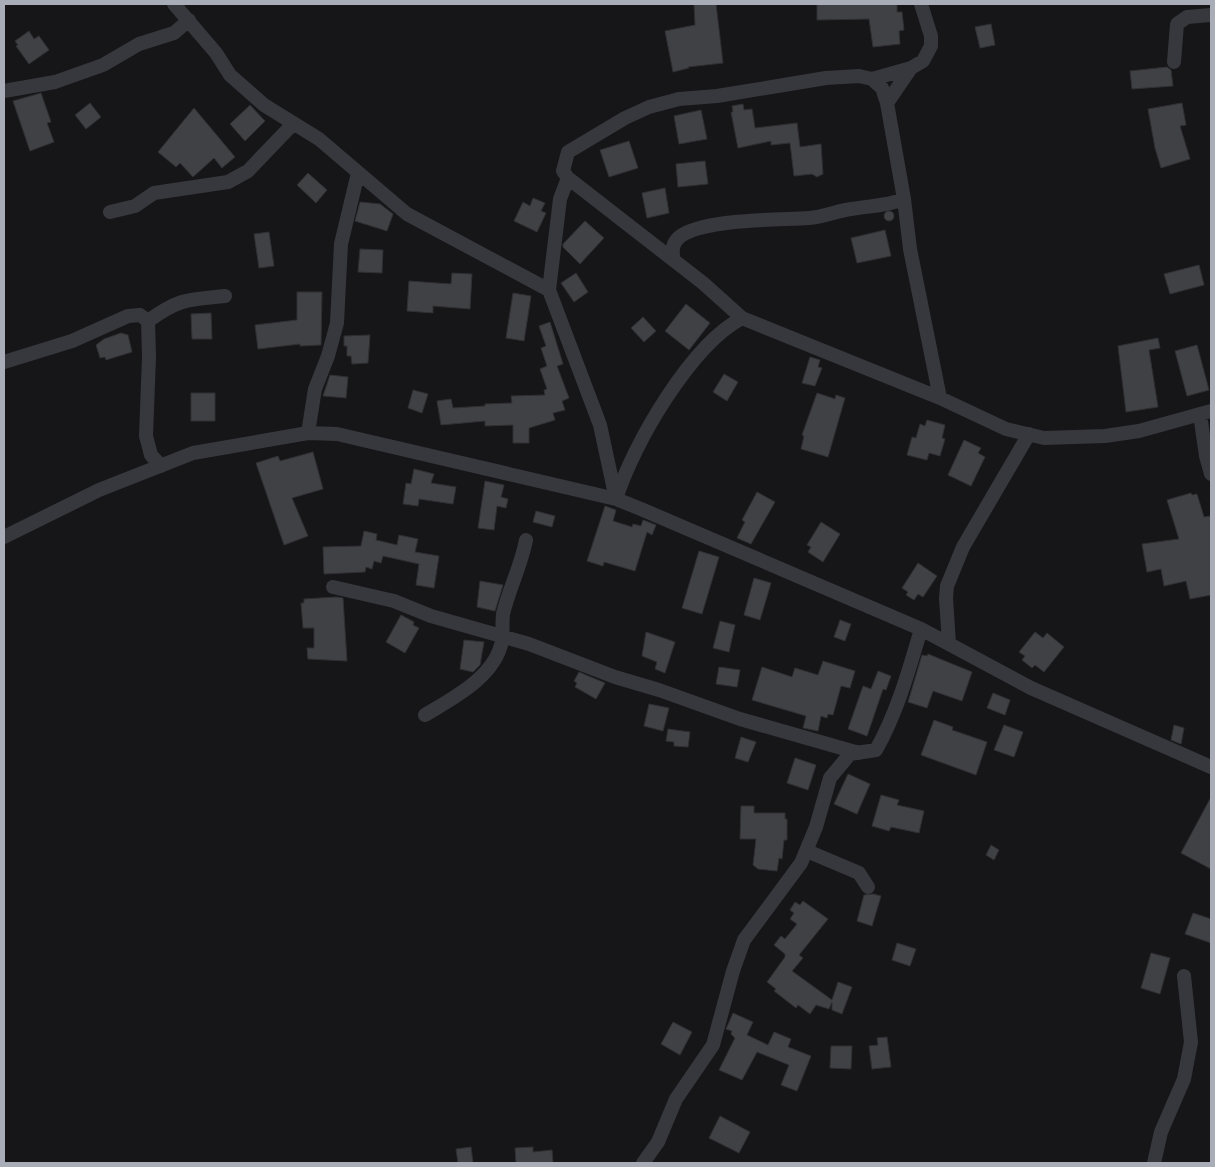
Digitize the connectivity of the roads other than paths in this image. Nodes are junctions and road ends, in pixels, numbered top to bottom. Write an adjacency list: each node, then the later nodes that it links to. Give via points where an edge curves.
1 (174, 4): 4 (street)
2 (921, 4): 6 (street, via 931,46 923,61)
3 (1211, 15): 5 (street, via 1187,17 1177,24)
4 (189, 20): 8 (street, via 174,32 139,44 103,65 55,82); 10 (street, via 230,75 264,105)
5 (1174, 62)
6 (912, 68): 7 (street); 9 (street)
7 (872, 79): 9 (street, via 882,88); 12 (street, via 859,76 826,78 660,103 625,118 568,152 563,171)
8 (4, 91)
9 (887, 103): 13 (street)
10 (293, 124): 11 (street, via 319,139); 14 (street, via 248,171 228,182 154,193 135,206)
11 (358, 173): 16 (street, via 407,214); 23 (street, via 341,244 337,323 328,356 318,376)
12 (568, 178): 15 (street); 16 (street, via 560,199)
13 (904, 199): 15 (street, via 813,218 754,221 693,231 678,238 674,244); 21 (street, via 910,249)
14 (110, 212)
15 (674, 260): 18 (street)
16 (549, 290): 27 (street, via 600,425)
17 (225, 296): 19 (street, via 187,299 169,306)
18 (742, 318): 21 (street); 27 (street, via 697,358 667,394 635,453)
19 (148, 321): 20 (street, via 140,315 128,316 72,341); 25 (street, via 146,436 151,455)
20 (4, 362)
21 (940, 398): 24 (street, via 1006,429)
22 (1206, 413): 24 (street, via 1139,431 1104,436 1044,438); 26 (street, via 1206,456)
23 (308, 433): 25 (street, via 193,453); 27 (street, via 362,439)
24 (1028, 434): 33 (street, via 962,547 947,586)
25 (161, 466): 28 (street, via 99,490)
26 (1211, 474)
27 (616, 499): 31 (street)
28 (4, 537)
29 (526, 540): 32 (street, via 522,563 504,614)
30 (333, 587): 32 (street, via 394,601 431,616)
31 (921, 630): 33 (street); 35 (street, via 904,686 882,740 876,750)
32 (502, 636): 34 (street, via 493,662 482,674 460,694); 35 (street, via 740,719)
33 (948, 644): 36 (street, via 1031,688)
34 (425, 715)
35 (859, 753): 37 (street, via 850,754 830,778)
36 (1211, 767)
37 (807, 851): 38 (street, via 850,868); 40 (street, via 792,878 744,940 713,1045 676,1099 658,1142)
38 (868, 887)
39 (1184, 976): 41 (street, via 1191,1042 1184,1079 1162,1132)
40 (644, 1163)
41 (1154, 1163)

